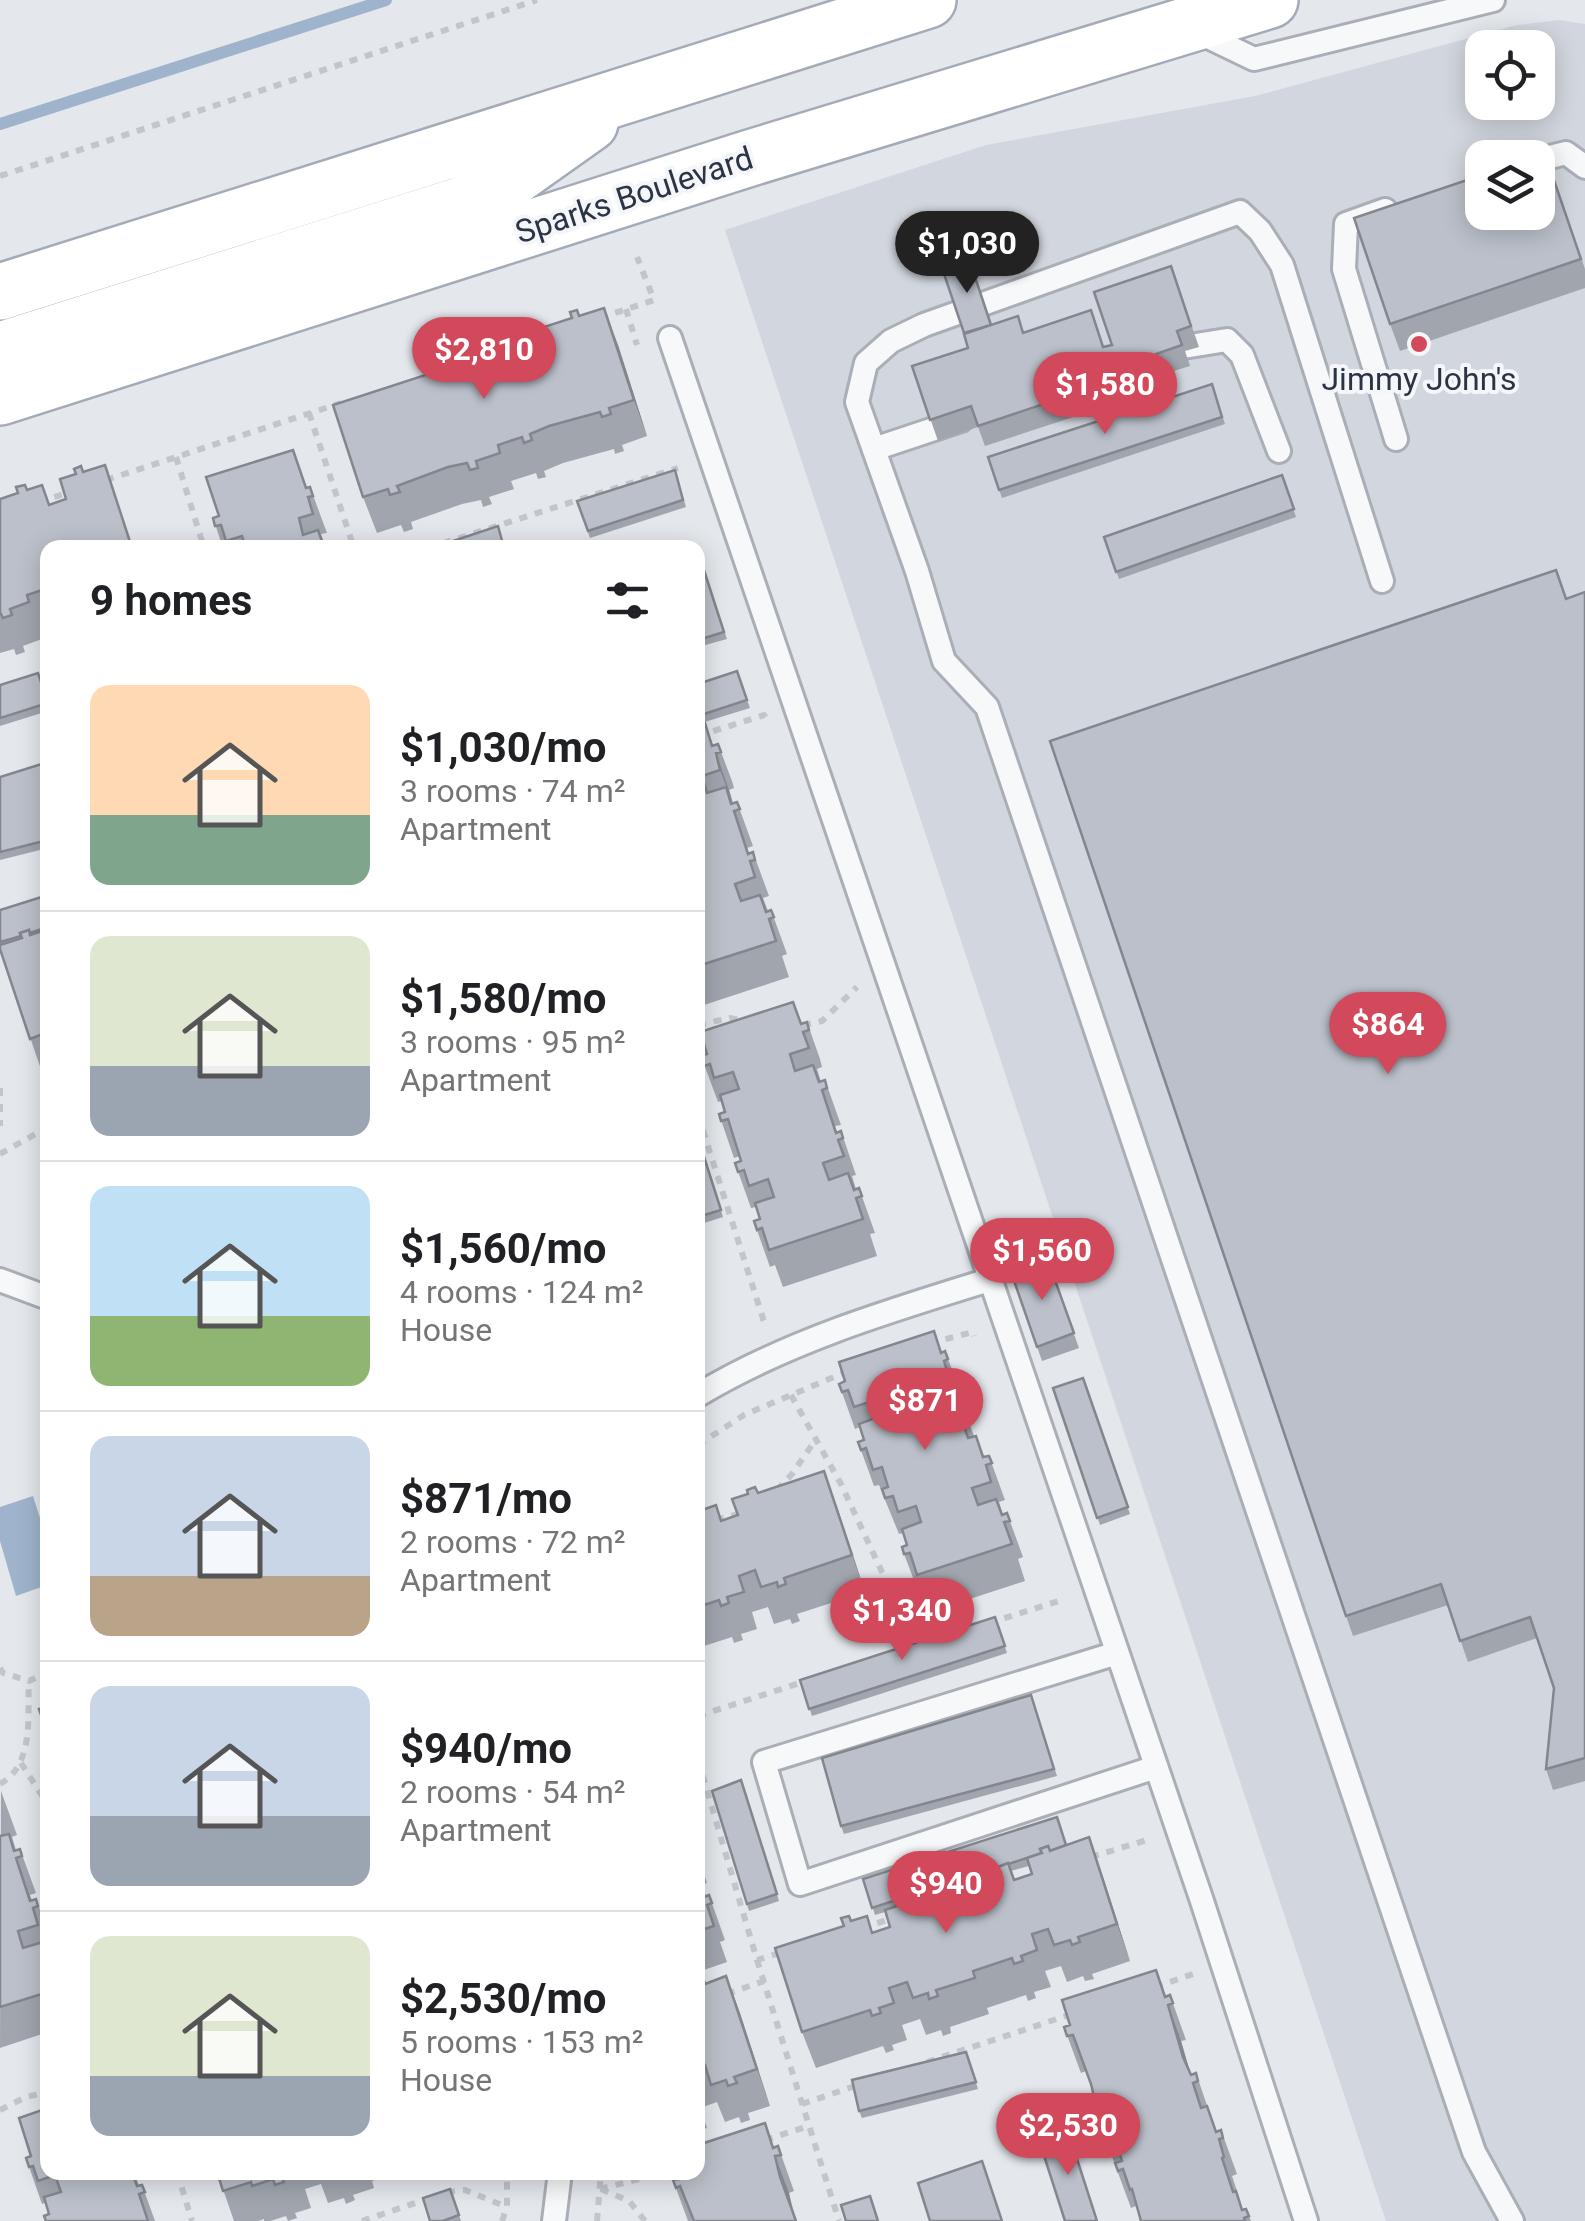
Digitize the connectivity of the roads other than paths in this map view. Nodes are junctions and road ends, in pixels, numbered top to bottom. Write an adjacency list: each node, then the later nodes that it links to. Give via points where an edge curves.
1 (928, 0): 5 (main road)
2 (1270, 0): 4 (main road, Sparks Boulevard)
3 (1493, 0): 4 (lane, via 1254,59)
4 (1184, 25): 13 (main road, Sparks Boulevard)
5 (633, 93): 9 (main road); 11 (main road, via 504,184 460,205)
6 (1555, 156): 7 (lane, via 1566,153)
7 (1585, 167)
8 (1403, 203): 15 (lane, via 1346,224 1344,269)
9 (0, 292)
10 (670, 338): 20 (lane)
11 (0, 350)
12 (1146, 358): 17 (lane, via 1227,340 1242,354)
13 (0, 396)
14 (983, 412): 16 (lane)
15 (1396, 439)
16 (874, 449): 18 (lane, via 858,402 866,363 891,341 1240,212 1282,264); 28 (lane, via 944,661 987,707 1474,2152)
17 (1279, 451)
18 (1382, 581)
19 (0, 1280): 21 (lane)
20 (989, 1280): 22 (lane, via 798,1344); 23 (lane)
21 (40, 1295)
22 (705, 1391)
23 (1117, 1653): 24 (lane); 24 (lane, via 764,1762 800,1884)
24 (1156, 1767): 27 (lane)
25 (559, 2180): 26 (lane)
26 (554, 2221)
27 (1306, 2221)
28 (1512, 2221)

